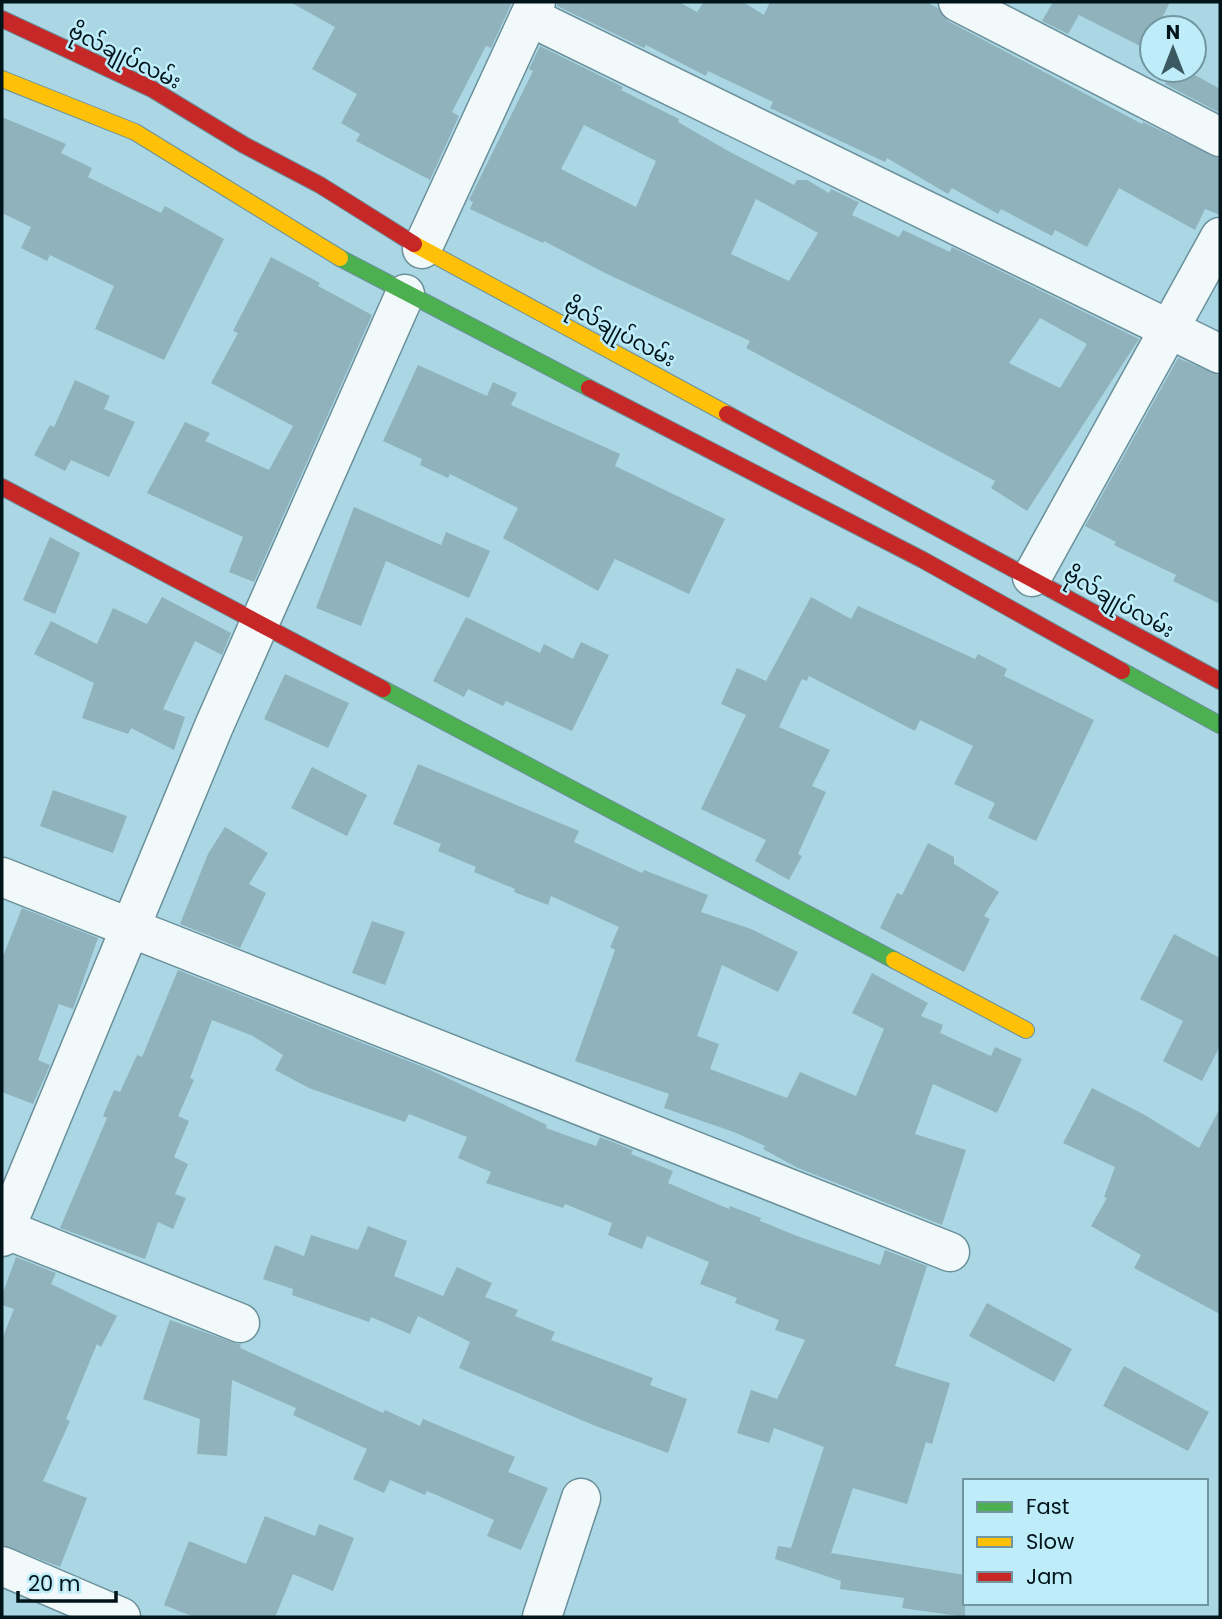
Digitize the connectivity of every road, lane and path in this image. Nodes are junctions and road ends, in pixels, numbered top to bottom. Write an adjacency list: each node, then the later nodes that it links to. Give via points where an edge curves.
1 (958, 2): 5 (street)
2 (533, 9): 7 (street); 9 (street)
3 (2, 19): 7 (main road, ဗိုလ်ချုပ်လမ်း, via 152,89)
4 (2, 79): 8 (main road, via 135,132 294,232)
5 (1220, 137)
6 (1220, 237): 9 (street)
7 (422, 249): 12 (main road, ဗိုလ်ချုပ်လမ်း)
8 (405, 294): 13 (street); 15 (main road, via 923,560)
9 (1169, 327): 10 (street); 12 (street)
10 (1220, 354)
11 (2, 487): 13 (main road)
12 (1032, 578): 14 (main road, ဗိုလ်ချုပ်လမ်း)
13 (261, 624): 17 (street); 18 (main road)
14 (1220, 681)
15 (1220, 725)
16 (2, 877): 17 (street)
17 (129, 929): 19 (street); 20 (street)
18 (1026, 1030)
19 (3, 1231): 21 (street)
20 (950, 1251)
21 (240, 1323)
22 (581, 1498): 25 (street)
23 (2, 1566): 24 (street)
24 (121, 1617)
25 (542, 1617)

